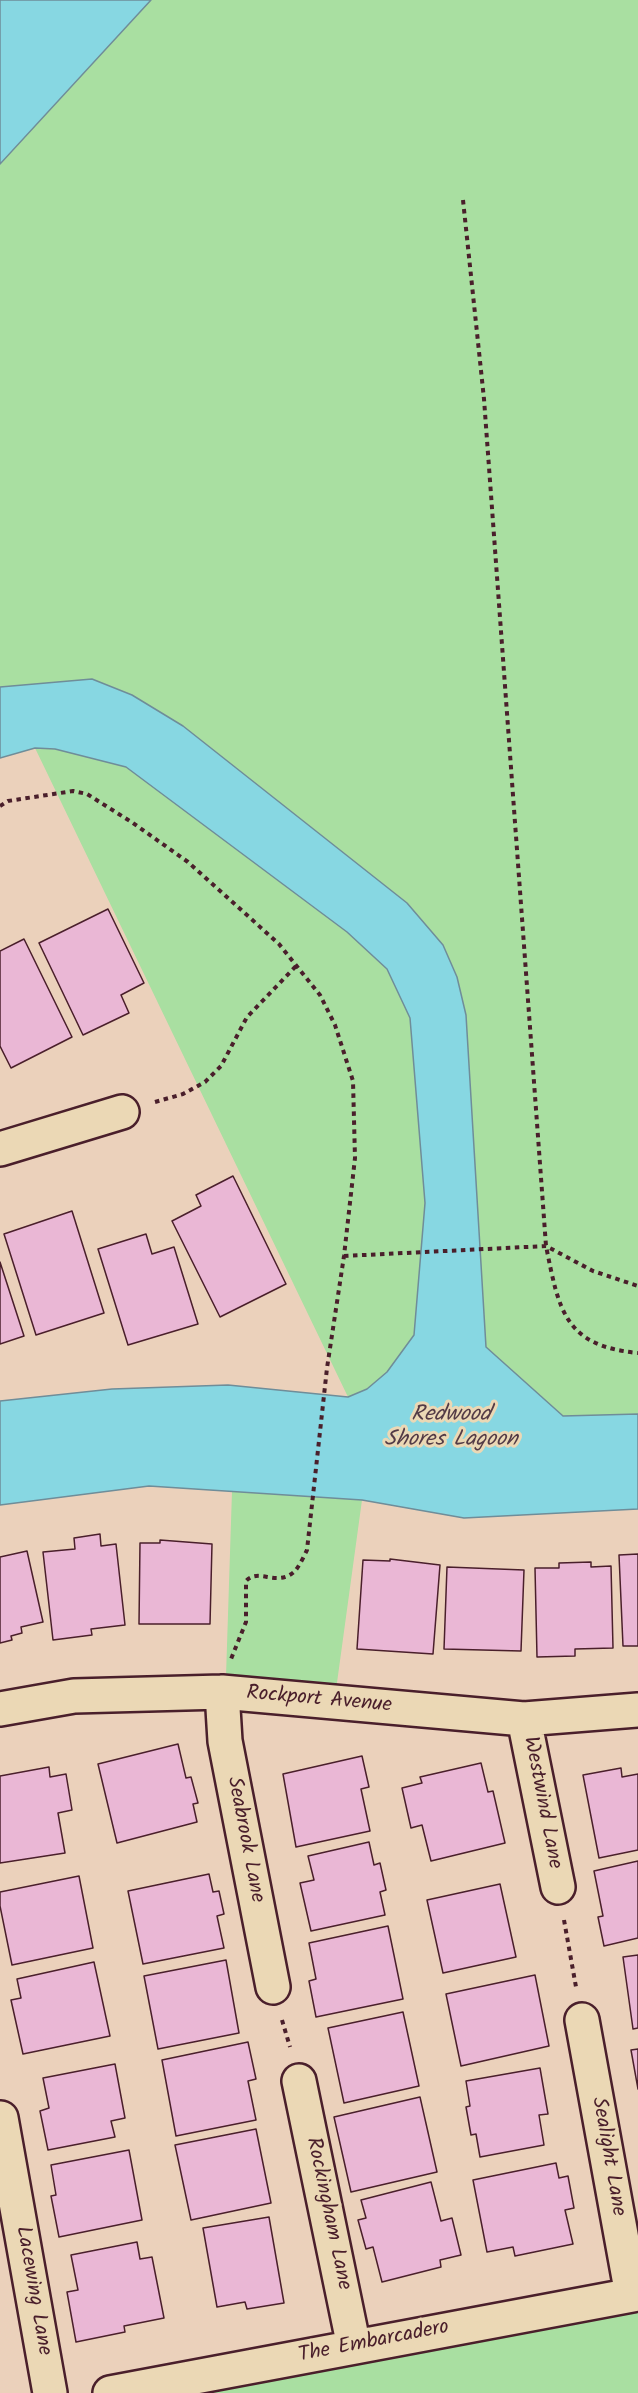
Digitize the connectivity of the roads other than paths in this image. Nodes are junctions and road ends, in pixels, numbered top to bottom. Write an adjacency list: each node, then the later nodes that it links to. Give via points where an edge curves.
1 (122, 1112): 2 (street)
2 (0, 1149)
3 (222, 1692): 4 (street, Rockport Avenue, via 74,1696); 6 (street, Rockport Avenue); 8 (street, Seabrook Lane, via 225,1741)
4 (0, 1709)
5 (638, 1710): 6 (street, Rockport Avenue)
6 (524, 1719): 7 (street, Westwind Lane)
7 (558, 1887)
8 (273, 1987)
9 (582, 2020): 12 (street, Sealight Lane)
10 (299, 2081): 13 (street, Rockingham Lane)
11 (1, 2118): 14 (street, Lacewing Lane)
12 (635, 2294): 13 (street, The Embarcadero)
13 (354, 2347): 15 (street, The Embarcadero)
14 (50, 2393)
15 (110, 2393)

